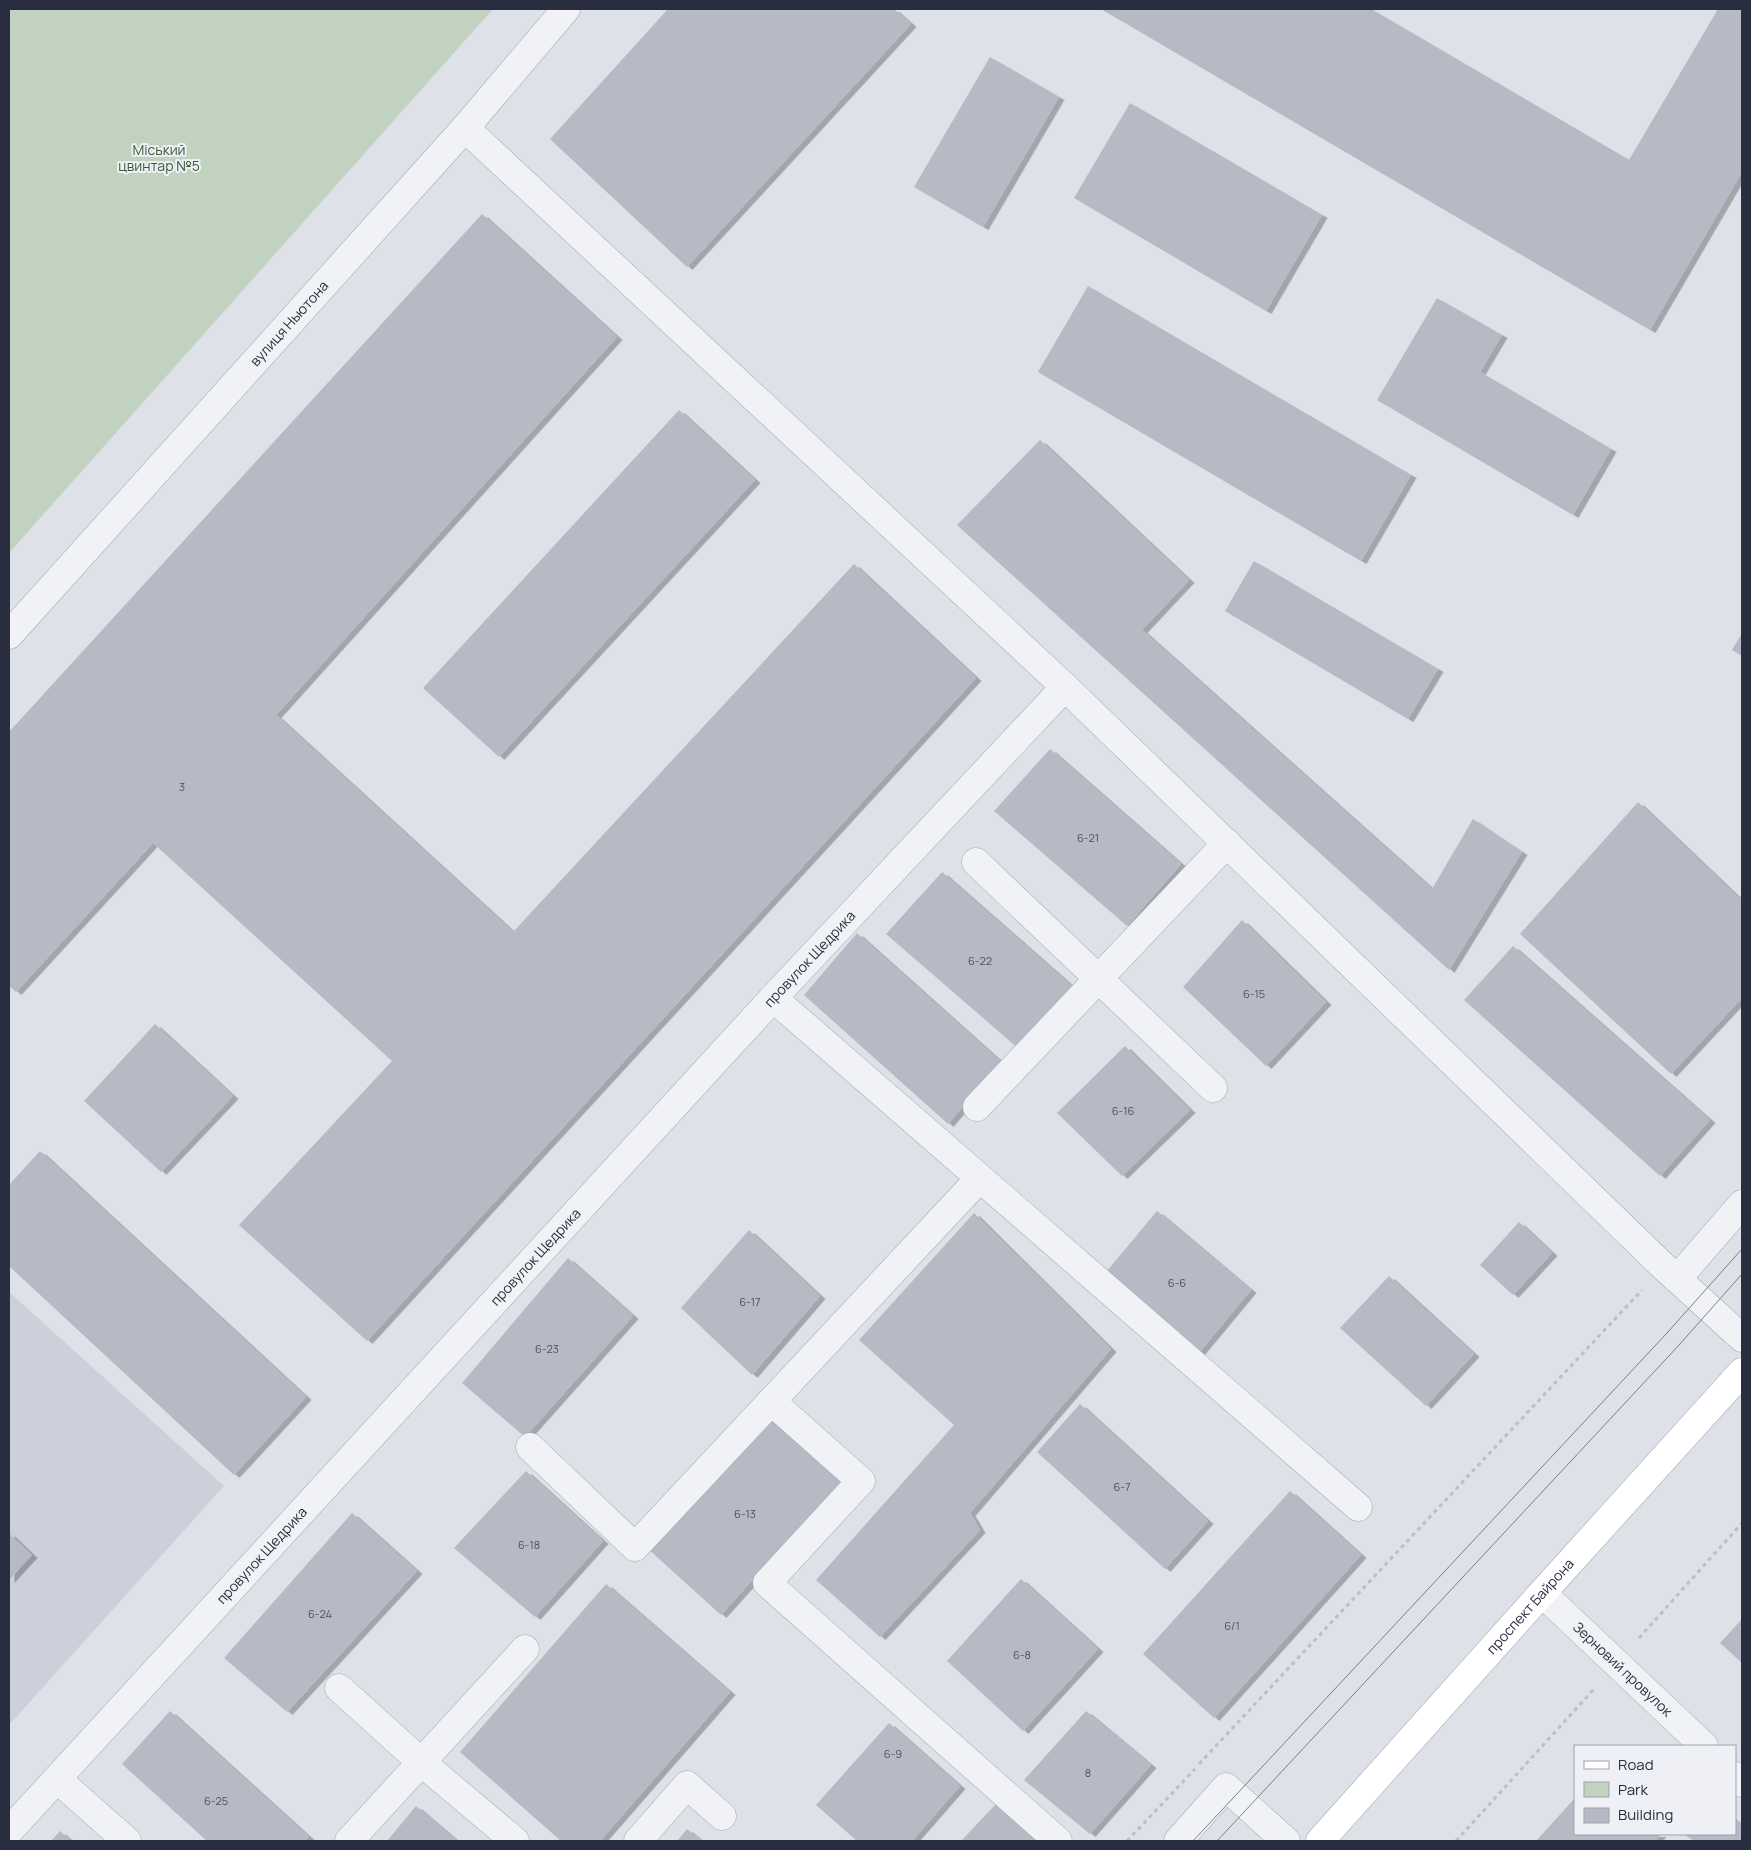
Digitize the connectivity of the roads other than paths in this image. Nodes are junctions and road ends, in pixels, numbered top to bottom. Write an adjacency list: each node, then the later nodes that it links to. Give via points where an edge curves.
1 (566, 9): 2 (street, вулиця Ньютона)
2 (465, 128): 3 (street, вулиця Ньютона); 4 (street)
3 (9, 635)
4 (1066, 687): 5 (street); 8 (street, провулок Щедрика)
5 (1227, 842): 7 (street); 13 (street)
6 (976, 862): 7 (street)
7 (1098, 979): 9 (street); 10 (street)
8 (774, 998): 11 (street); 24 (street, провулок Щедрика)
9 (1213, 1088)
10 (977, 1106)
11 (980, 1178): 16 (street); 18 (street)
12 (1742, 1204): 13 (street)
13 (1671, 1273): 14 (street)
14 (1742, 1338)
15 (1742, 1372): 19 (main road, проспект Байрона)
16 (771, 1401): 17 (street, via 635,1547); 31 (street, via 861,1480 767,1583)
17 (530, 1448)
18 (1358, 1507)
19 (1542, 1593): 22 (street, Зерновий провулок); 34 (main road, проспект Байрона)
20 (524, 1649): 23 (street)
21 (339, 1688): 23 (street)
22 (1703, 1745)
23 (421, 1762): 28 (street); 29 (street)
24 (57, 1779): 26 (street, провулок Щедрика); 27 (street)
25 (722, 1816): 30 (street, via 687,1785)
26 (9, 1831)
27 (127, 1841)
28 (349, 1841)
29 (515, 1841)
30 (638, 1841)
31 (1058, 1841)
32 (1178, 1841): 33 (street, via 1226,1787)
33 (1286, 1841)
34 (1320, 1841)

